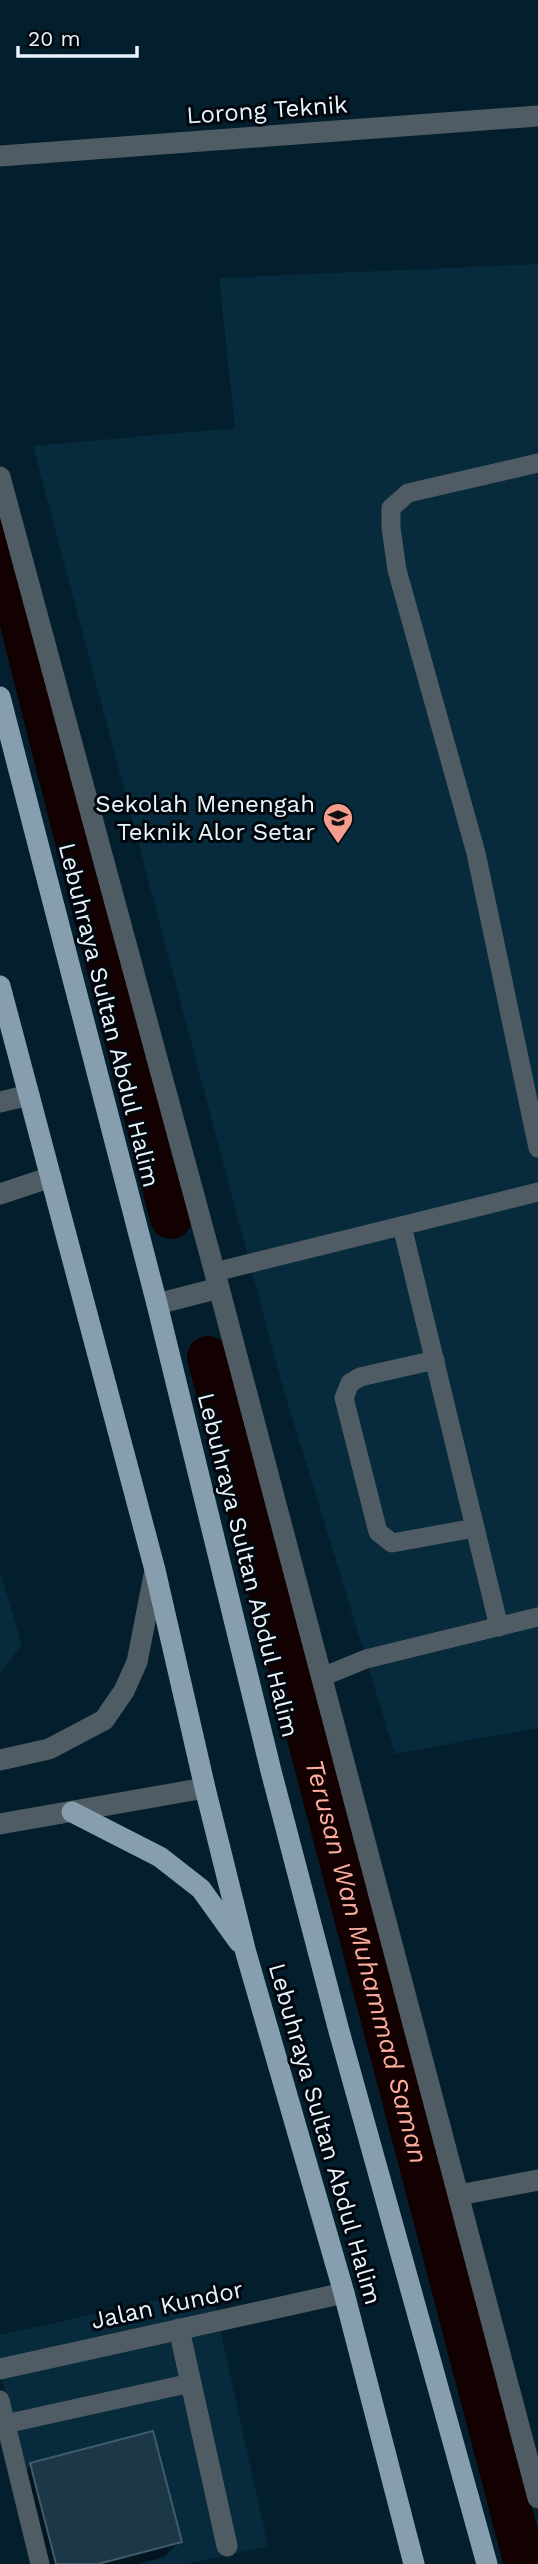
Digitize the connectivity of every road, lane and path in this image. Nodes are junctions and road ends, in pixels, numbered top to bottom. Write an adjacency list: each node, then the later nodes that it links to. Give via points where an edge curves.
1 (538, 116): 2 (street, Lorong Teknik)
2 (0, 156)
3 (538, 463): 9 (lane, via 408,493 391,508 391,528 397,570 476,853)
4 (0, 477): 14 (street)
5 (0, 697): 15 (main road, Lebuhraya Sultan Abdul Halim)
6 (0, 986): 7 (main road, Lebuhraya Sultan Abdul Halim)
7 (29, 1095): 8 (street); 10 (main road, Lebuhraya Sultan Abdul Halim)
8 (0, 1102)
9 (538, 1148)
10 (51, 1177): 12 (street); 18 (main road, Lebuhraya Sultan Abdul Halim)
11 (538, 1192): 13 (lane)
12 (0, 1194)
13 (401, 1226): 14 (lane); 16 (lane)
14 (217, 1280): 15 (street); 21 (street)
15 (157, 1304): 39 (main road, Lebuhraya Sultan Abdul Halim, via 278,1797)
16 (435, 1360): 17 (lane); 17 (lane, via 360,1377 350,1383 344,1398 378,1532 392,1543)
17 (475, 1528): 20 (lane)
18 (155, 1570): 22 (street, via 137,1662 104,1720 49,1749); 23 (main road, Lebuhraya Sultan Abdul Halim)
19 (538, 1617): 20 (lane)
20 (499, 1627): 21 (lane, via 366,1660)
21 (322, 1676): 28 (street)
22 (0, 1759)
23 (205, 1788): 24 (street); 26 (main road, Lebuhraya Sultan Abdul Halim)
24 (72, 1812): 25 (street); 26 (main road, via 160,1857 201,1889)
25 (0, 1824)
26 (246, 1952): 29 (main road, Lebuhraya Sultan Abdul Halim)
27 (538, 2180): 28 (street)
28 (460, 2195): 35 (street)
29 (344, 2293): 30 (street, Jalan Kundor); 38 (main road, Lebuhraya Sultan Abdul Halim)
30 (179, 2329): 31 (street, Jalan Kundor); 32 (street)
31 (0, 2369)
32 (191, 2383): 34 (lane); 36 (street)
33 (0, 2400): 34 (lane)
34 (5, 2424): 37 (lane)
35 (538, 2498)
36 (227, 2546)
37 (40, 2564)
38 (414, 2564)
39 (487, 2564)

